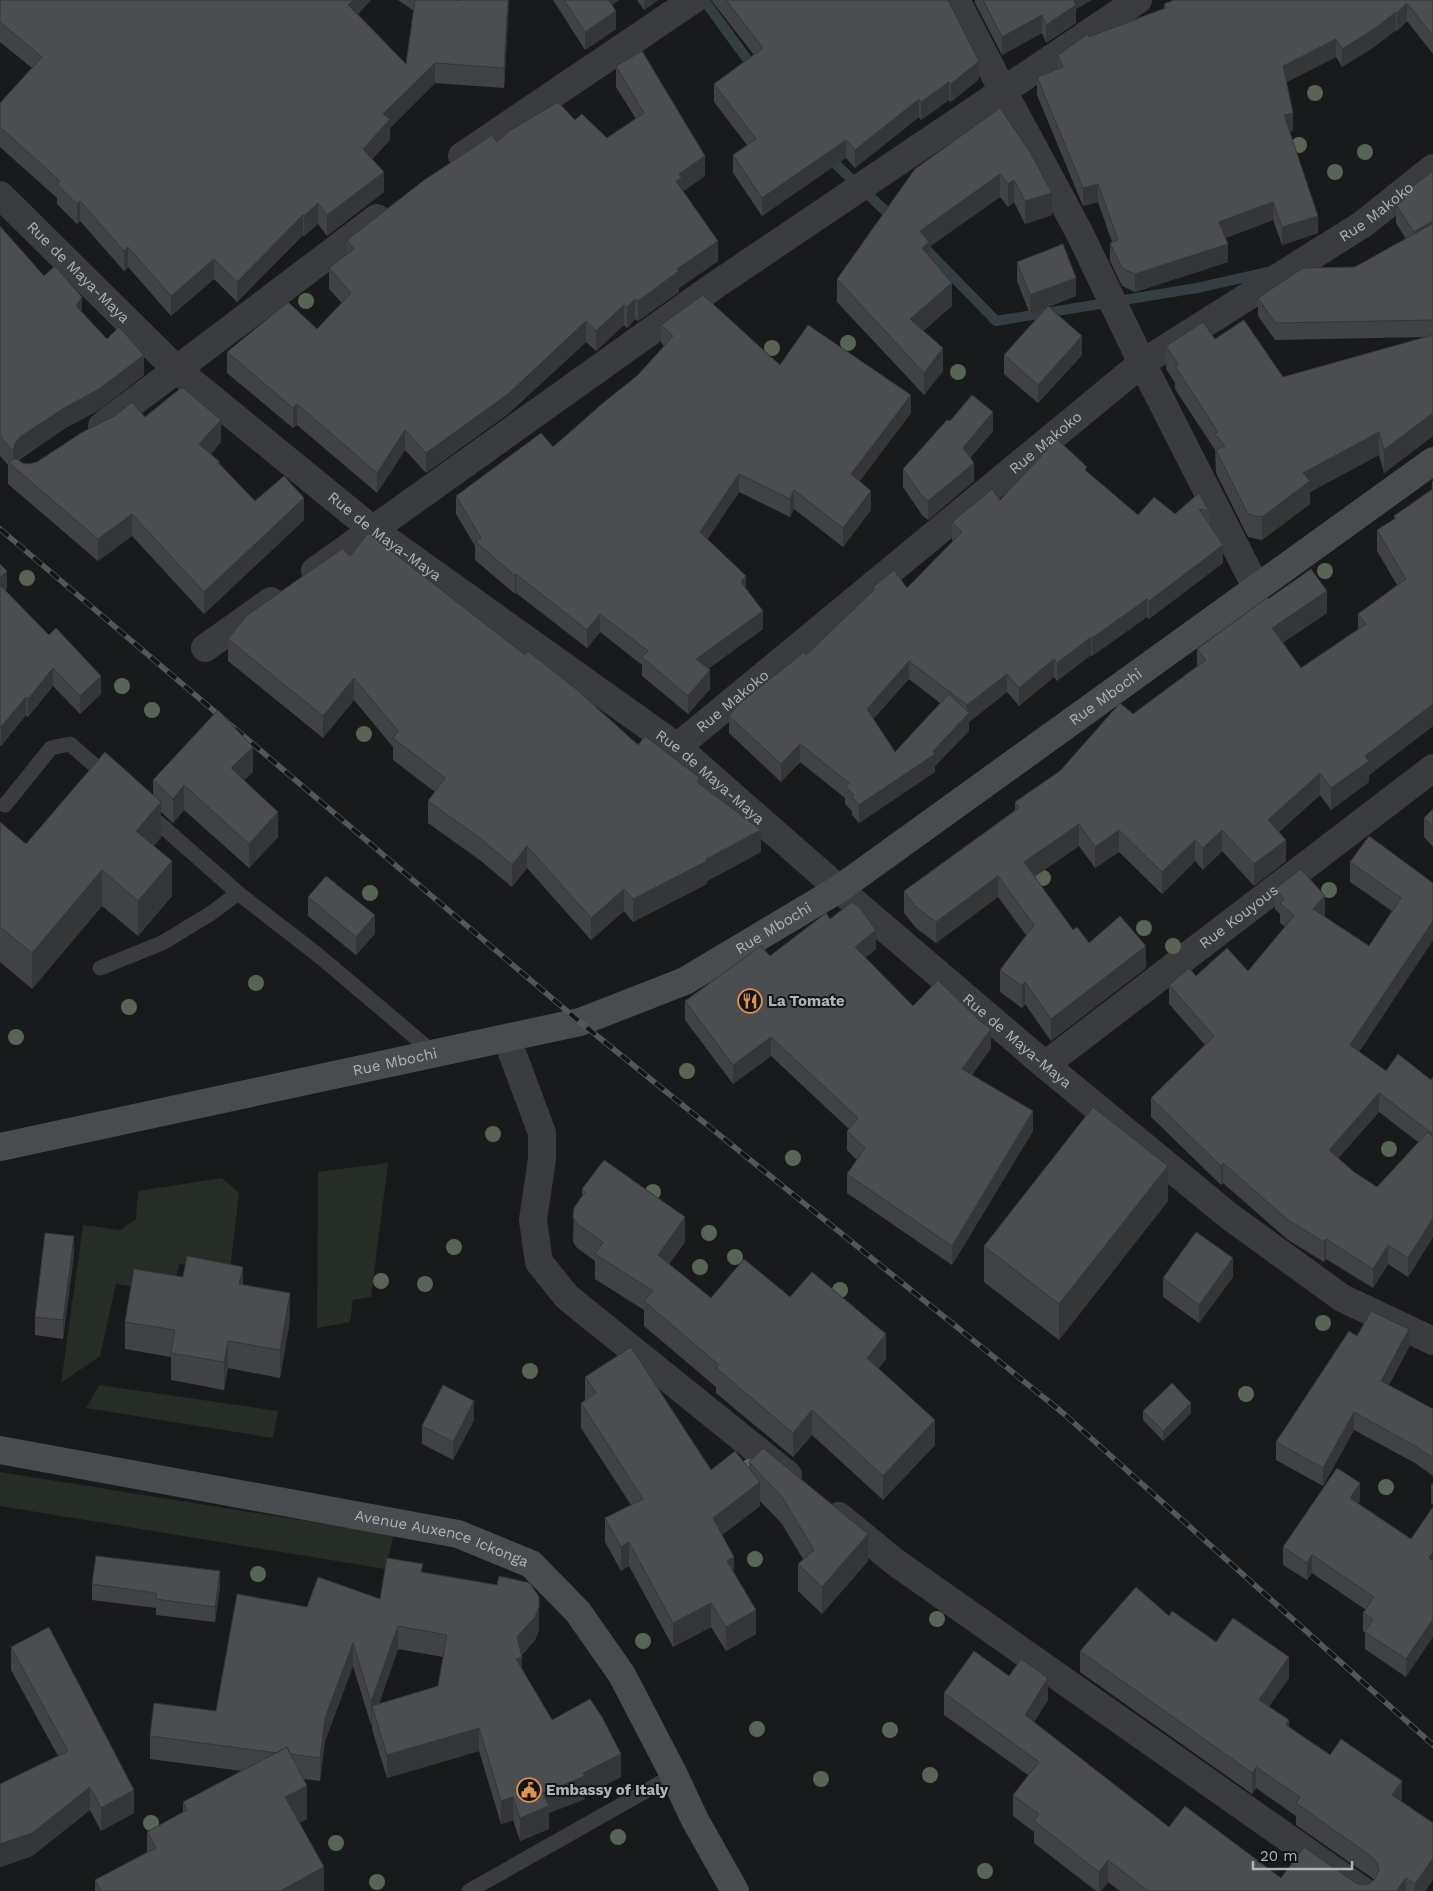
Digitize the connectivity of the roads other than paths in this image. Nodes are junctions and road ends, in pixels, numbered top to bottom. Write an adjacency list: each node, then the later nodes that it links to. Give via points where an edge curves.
1 (693, 0): 5 (street)
2 (956, 0): 4 (street)
3 (1138, 0): 4 (street)
4 (1002, 91): 9 (street, via 1079,232); 13 (street, via 714,286)
5 (446, 168)
6 (1433, 168): 9 (street, Rue Makoko, via 1363,224)
7 (0, 195): 10 (street, Rue de Maya-Maya)
8 (398, 201): 10 (street)
9 (1142, 363): 14 (street); 16 (street, Rue Makoko)
10 (176, 369): 11 (street, via 108,423); 13 (street, Rue de Maya-Maya)
11 (82, 437)
12 (1433, 461): 14 (main road, Rue Mbochi)
13 (373, 530): 15 (street); 16 (street, Rue de Maya-Maya)
14 (1256, 588): 21 (main road, Rue Mbochi)
15 (205, 648)
16 (677, 747): 21 (street, Rue de Maya-Maya)
17 (1433, 768): 26 (street, Rue Kouyous)
18 (122, 790): 20 (lane, via 70,744 51,748)
19 (136, 803): 22 (lane)
20 (5, 805)
21 (839, 889): 24 (main road, Rue Mbochi, via 685,980 580,1022); 26 (street, Rue de Maya-Maya)
22 (238, 893): 23 (lane, via 162,943); 25 (lane, via 318,955)
23 (100, 968)
24 (507, 1039): 25 (main road, Rue Mbochi); 33 (street, via 542,1133 542,1160 533,1220 539,1262 567,1297 895,1562)
25 (435, 1054): 27 (main road, Rue Mbochi)
26 (1045, 1065): 28 (street, Rue de Maya-Maya, via 1229,1216 1342,1298)
27 (0, 1147)
28 (1428, 1332)
29 (0, 1450): 30 (main road, Avenue Auxence Ickonga, via 458,1534 531,1564 578,1612 622,1675)
30 (674, 1775): 31 (lane); 32 (main road, Avenue Auxence Ickonga)
31 (469, 1891)
32 (735, 1891)
33 (1363, 1891)

